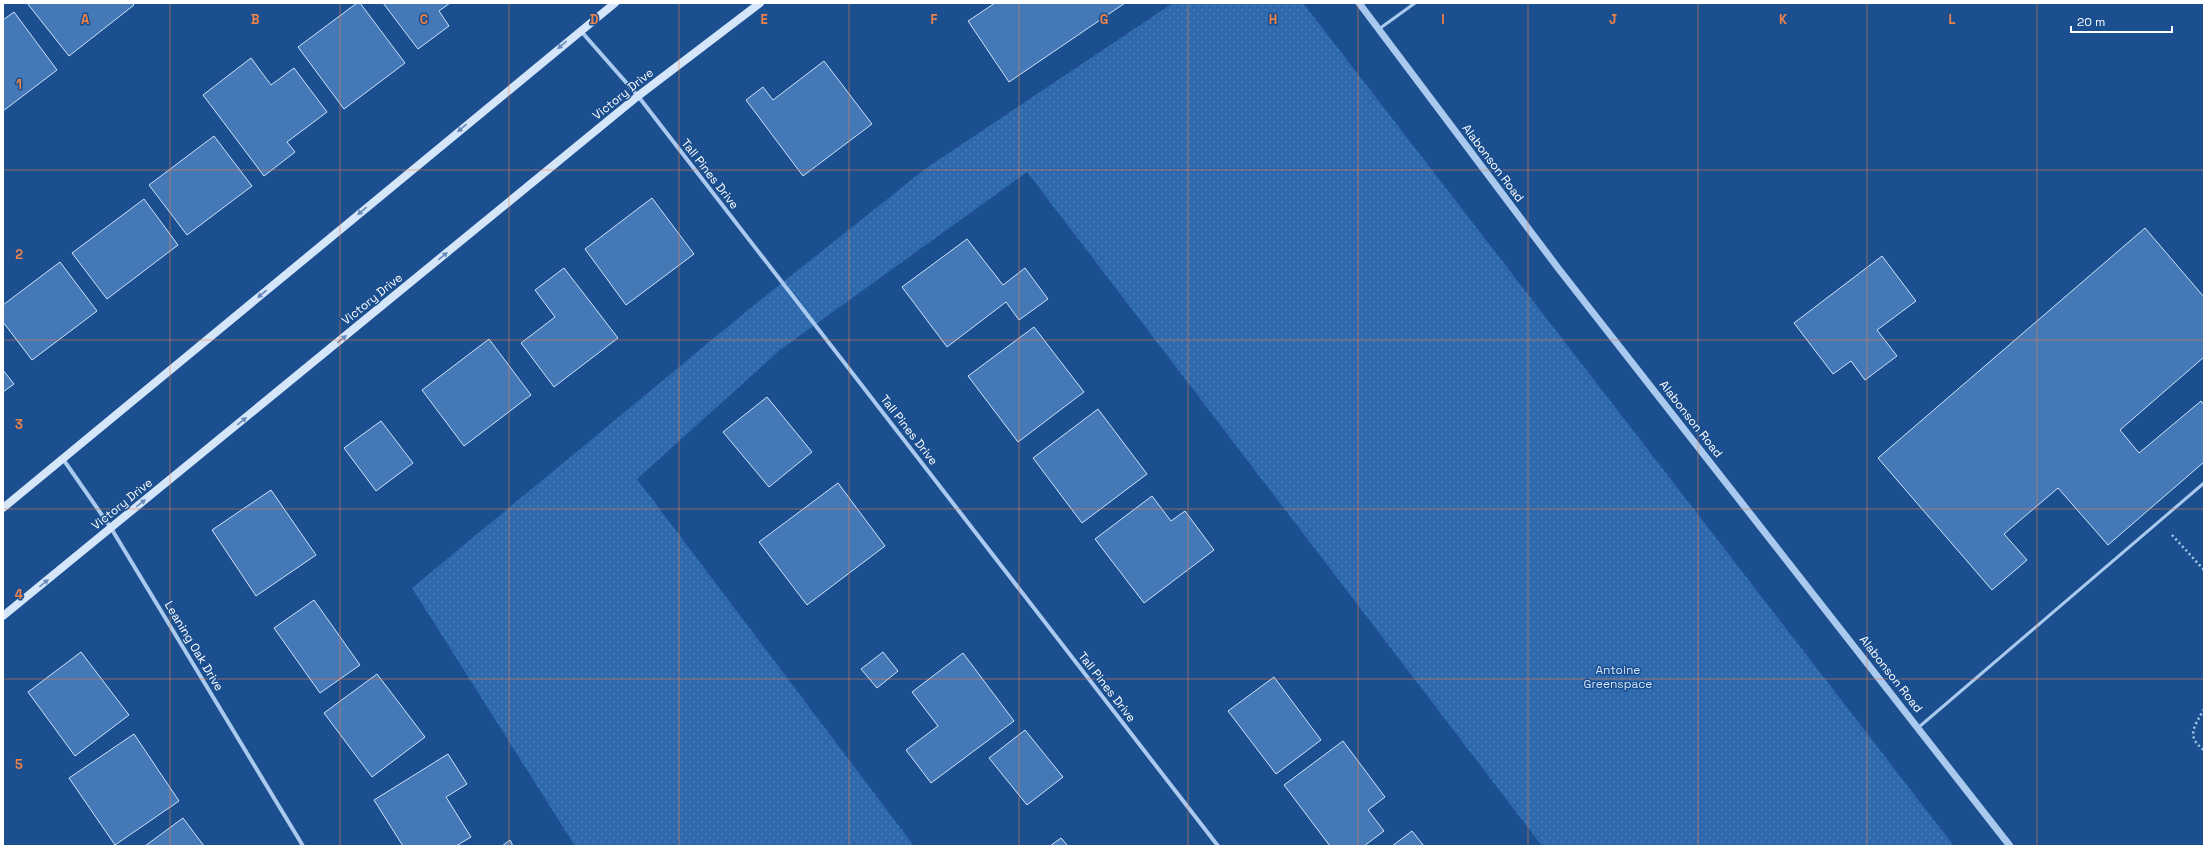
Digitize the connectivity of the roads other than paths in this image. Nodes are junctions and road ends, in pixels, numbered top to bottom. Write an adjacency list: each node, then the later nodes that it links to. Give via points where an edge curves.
1 (615, 3): 6 (main road)
2 (760, 3): 7 (main road, Victory Drive)
3 (1359, 3): 5 (street, Alabonson Road)
4 (1415, 3): 5 (lane)
5 (1379, 29): 13 (street, Alabonson Road, via 1558,268)
6 (580, 30): 7 (street, Tall Pines Drive); 8 (main road, one-way to 8)
7 (638, 96): 11 (main road, Victory Drive, one-way to 7); 15 (street, Tall Pines Drive)
8 (63, 459): 10 (main road); 11 (street, Leaning Oak Drive)
9 (2204, 483): 13 (lane)
10 (3, 508)
11 (111, 528): 12 (main road, Victory Drive, one-way to 11); 14 (street, Leaning Oak Drive)
12 (3, 616)
13 (1918, 727): 16 (street, Alabonson Road)
14 (303, 846)
15 (1218, 846)
16 (2010, 846)

